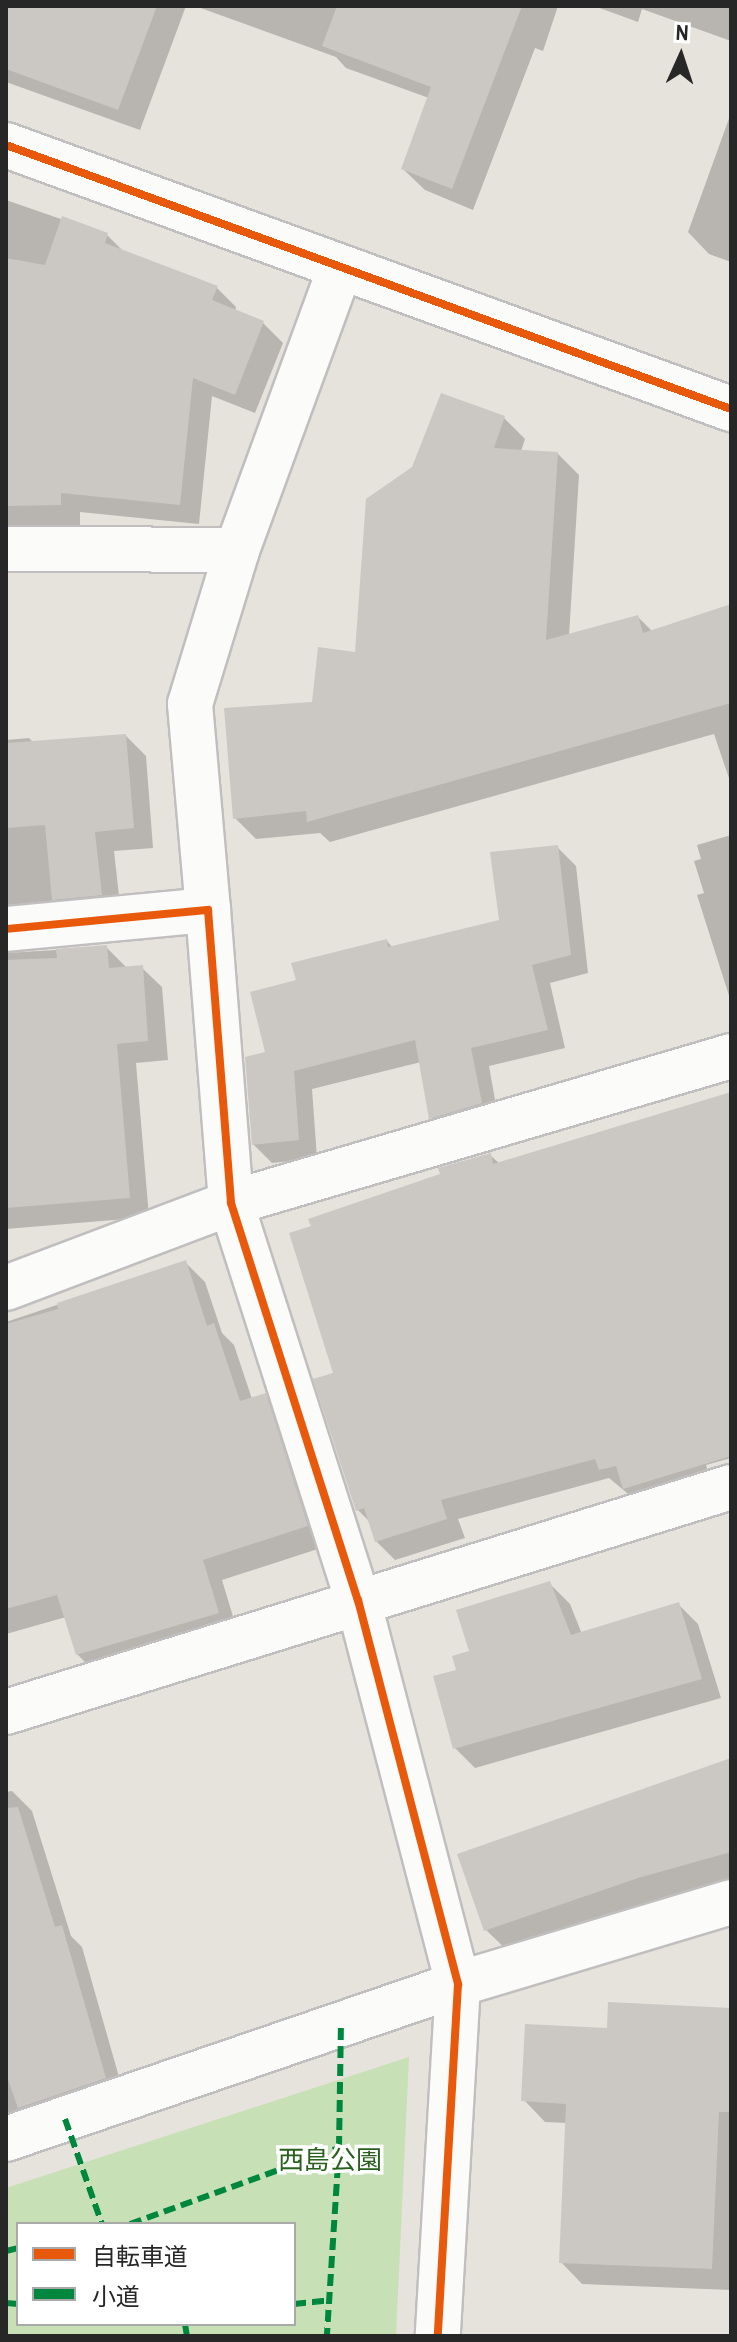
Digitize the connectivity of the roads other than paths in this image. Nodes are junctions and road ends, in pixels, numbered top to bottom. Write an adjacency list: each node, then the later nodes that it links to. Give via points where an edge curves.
1 (6, 145): 2 (street)
2 (340, 268): 3 (street); 5 (street)
3 (731, 409)
4 (6, 549): 5 (street)
5 (237, 550): 6 (street, via 190,704)
6 (208, 910): 7 (street); 9 (street)
7 (6, 929)
8 (731, 1056): 9 (street)
9 (231, 1203): 10 (street); 12 (street)
10 (6, 1288)
11 (731, 1487): 12 (street)
12 (358, 1600): 13 (street); 15 (street)
13 (6, 1712)
14 (731, 1902): 15 (street)
15 (458, 1984): 16 (street); 17 (street)
16 (6, 2139)
17 (438, 2336)

